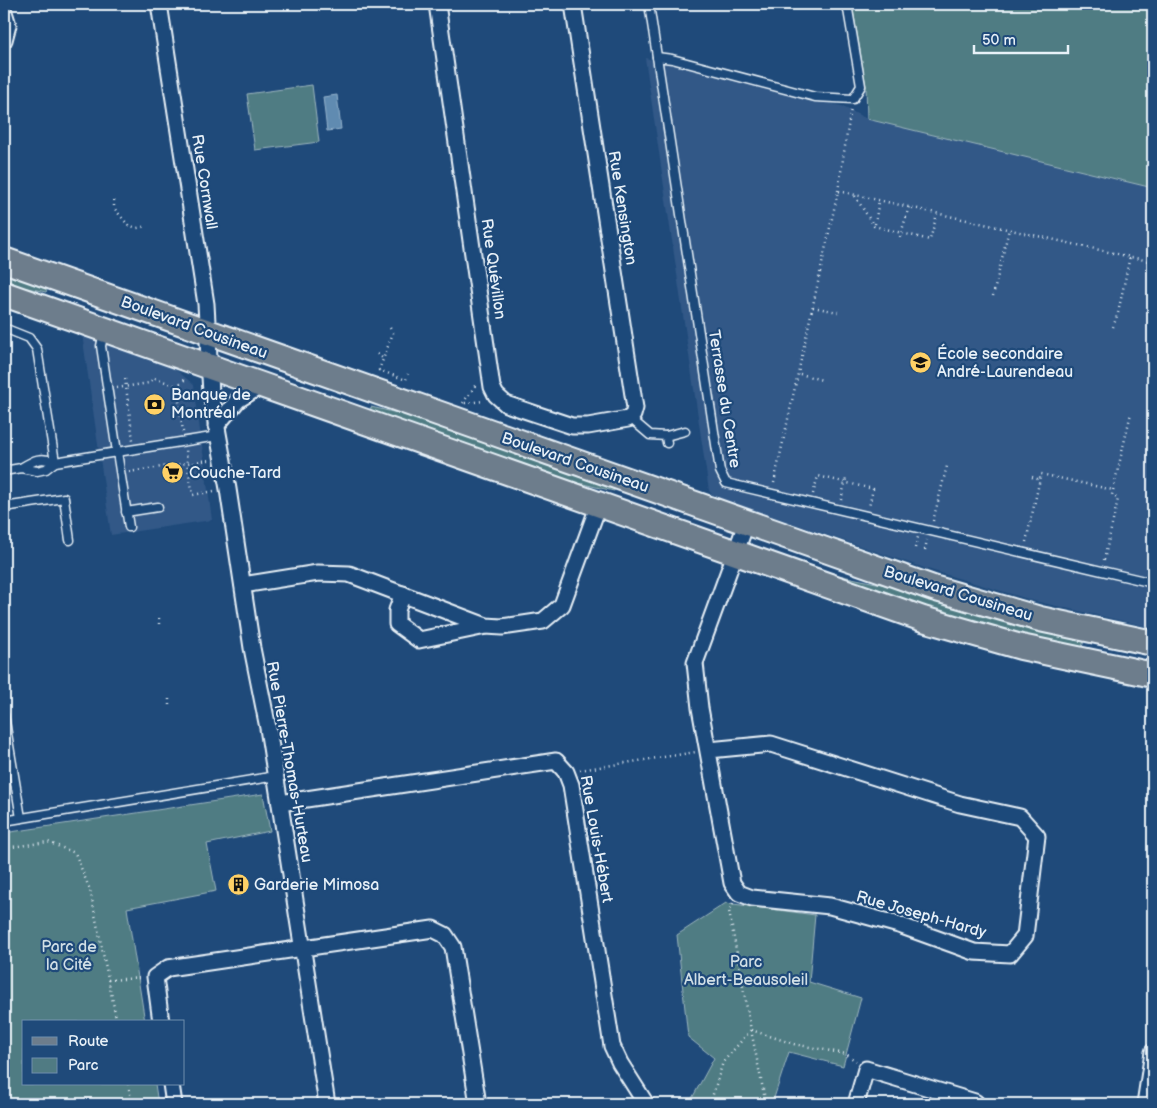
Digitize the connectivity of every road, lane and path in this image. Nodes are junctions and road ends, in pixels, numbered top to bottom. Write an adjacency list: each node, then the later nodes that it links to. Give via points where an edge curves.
1 (159, 4): 32 (street, Rue Cornwall, via 199,260)
2 (437, 4): 46 (street, Rue Quévillon, via 494,391 506,404 572,426)
3 (573, 4): 46 (street, Rue Kensington, via 635,408)
4 (649, 4): 8 (lane, Terrasse du Centre)
5 (847, 4): 9 (lane, via 861,86)
6 (4, 12): 7 (street, via 8,29)
7 (4, 40)
8 (657, 57): 9 (lane, via 672,58 816,96); 80 (lane, Terrasse du Centre, via 720,471 726,483)
9 (853, 99): 10 (path)
10 (838, 191): 11 (path); 26 (path)
11 (854, 194): 13 (path); 17 (path)
12 (114, 200): 16 (path, via 114,208 128,225 137,228)
13 (879, 200): 14 (path); 17 (path)
14 (909, 207): 15 (path); 19 (path)
15 (937, 213): 18 (path); 19 (path, via 930,240)
16 (147, 226)
17 (874, 226): 19 (path)
18 (1009, 229): 21 (path); 25 (path)
19 (901, 232): 20 (path)
20 (900, 237)
21 (1130, 256): 23 (path); 28 (path)
22 (4, 260): 32 (main road, Boulevard Cousineau)
23 (1153, 262)
24 (4, 294): 31 (main road, Boulevard Cousineau)
25 (993, 296)
26 (814, 307): 27 (path); 37 (path)
27 (838, 312)
28 (1113, 327)
29 (4, 328): 54 (lane, via 28,338 37,349)
30 (390, 328): 34 (path, via 393,333)
31 (104, 330): 35 (main road, Boulevard Cousineau); 52 (lane, via 101,346)
32 (207, 333): 35 (street, Rue Cornwall); 74 (main road, Boulevard Cousineau)
33 (377, 354): 34 (path)
34 (384, 359): 36 (path, via 379,370 406,380)
35 (200, 371): 41 (main road, Boulevard Cousineau); 42 (path); 47 (street, Rue Pierre-Thomas-Hurteau)
36 (408, 374)
37 (799, 374): 39 (path); 63 (path)
38 (125, 380): 43 (path)
39 (822, 380)
40 (480, 381): 44 (path)
41 (262, 385): 47 (street, via 238,400); 68 (main road, Boulevard Cousineau)
42 (176, 386): 43 (path, via 154,378 150,382); 49 (path)
43 (125, 387): 50 (path)
44 (462, 404)
45 (1131, 413): 64 (path)
46 (631, 418): 48 (lane, via 650,435 667,440)
47 (217, 430): 52 (lane); 81 (street, Rue Pierre-Thomas-Hurteau)
48 (684, 431)
49 (183, 433)
50 (134, 441)
51 (186, 449): 55 (path)
52 (117, 452): 54 (lane); 72 (lane)
53 (209, 459): 55 (path)
54 (55, 462): 57 (lane, via 37,471); 57 (lane, via 46,458 35,459)
55 (187, 463): 59 (path); 65 (path, via 193,495)
56 (947, 466): 73 (path)
57 (21, 468): 58 (lane)
58 (4, 471)
59 (128, 472)
60 (1032, 477): 61 (path)
61 (1040, 480): 64 (path, via 1041,474); 77 (path)
62 (846, 481): 66 (path, via 818,474); 67 (path); 71 (path, via 873,487)
63 (774, 483)
64 (1113, 490): 79 (path, via 1112,495 1118,498)
65 (214, 491)
66 (814, 494)
67 (841, 500)
68 (599, 504): 78 (main road, Boulevard Cousineau); 84 (street, via 562,605 543,621)
69 (4, 507): 76 (lane, via 64,498)
70 (158, 507): 72 (lane)
71 (869, 507)
72 (126, 512): 75 (lane)
73 (933, 521)
74 (746, 524): 78 (street); 86 (main road, Boulevard Cousineau, via 1000,609)
75 (128, 527)
76 (70, 540)
77 (1026, 542)
78 (736, 553): 87 (main road, Boulevard Cousineau, via 973,634 1053,655); 91 (street, via 695,663)
79 (1104, 560)
80 (1153, 583)
81 (243, 584): 82 (street, via 318,573 349,574); 93 (street, Rue Pierre-Thomas-Hurteau)
82 (403, 594): 84 (street); 84 (street, via 397,610 398,624 419,640)
83 (158, 618): 85 (path)
84 (486, 626)
85 (159, 627)
86 (1153, 643)
87 (1153, 675)
88 (169, 699): 89 (path)
89 (169, 707)
90 (4, 715): 95 (lane)
91 (709, 750): 92 (path); 98 (street, via 732,883); 98 (street, Rue Joseph-Hardy, via 771,744 960,804 1020,817 1036,836 1025,936 1010,954 974,952 899,924 830,906 752,898)
92 (566, 772): 94 (street, Rue Louis-Hébert, via 556,761); 113 (street, Rue Louis-Hébert, via 571,785 612,1046)
93 (276, 776): 94 (street, Rue Pierre-Thomas-Hurteau); 95 (lane)
94 (280, 803): 99 (street, Rue Pierre-Thomas-Hurteau)
95 (21, 818): 96 (lane)
96 (4, 821)
97 (4, 848): 101 (path, via 48,842 75,854 90,890)
98 (739, 893): 104 (path, via 729,911)
99 (302, 949): 100 (street, via 168,968); 111 (street, Rue Pierre-Thomas-Hurteau); 112 (street, via 434,929 445,935 453,947)
100 (155, 977): 101 (path); 103 (street)
101 (108, 980): 102 (path)
102 (117, 1020)
103 (161, 1020)
104 (752, 1030): 106 (path, via 794,1044 846,1054); 114 (path, via 724,1062); 115 (path)
105 (1153, 1052): 118 (street)
106 (866, 1068): 116 (street); 117 (street)
107 (128, 1086): 109 (path)
108 (171, 1086): 110 (street)
109 (132, 1104)
110 (174, 1104)
111 (326, 1104)
112 (478, 1104)
113 (646, 1104)
114 (710, 1104)
115 (766, 1104)
116 (856, 1104)
117 (976, 1104)
118 (1145, 1104)

